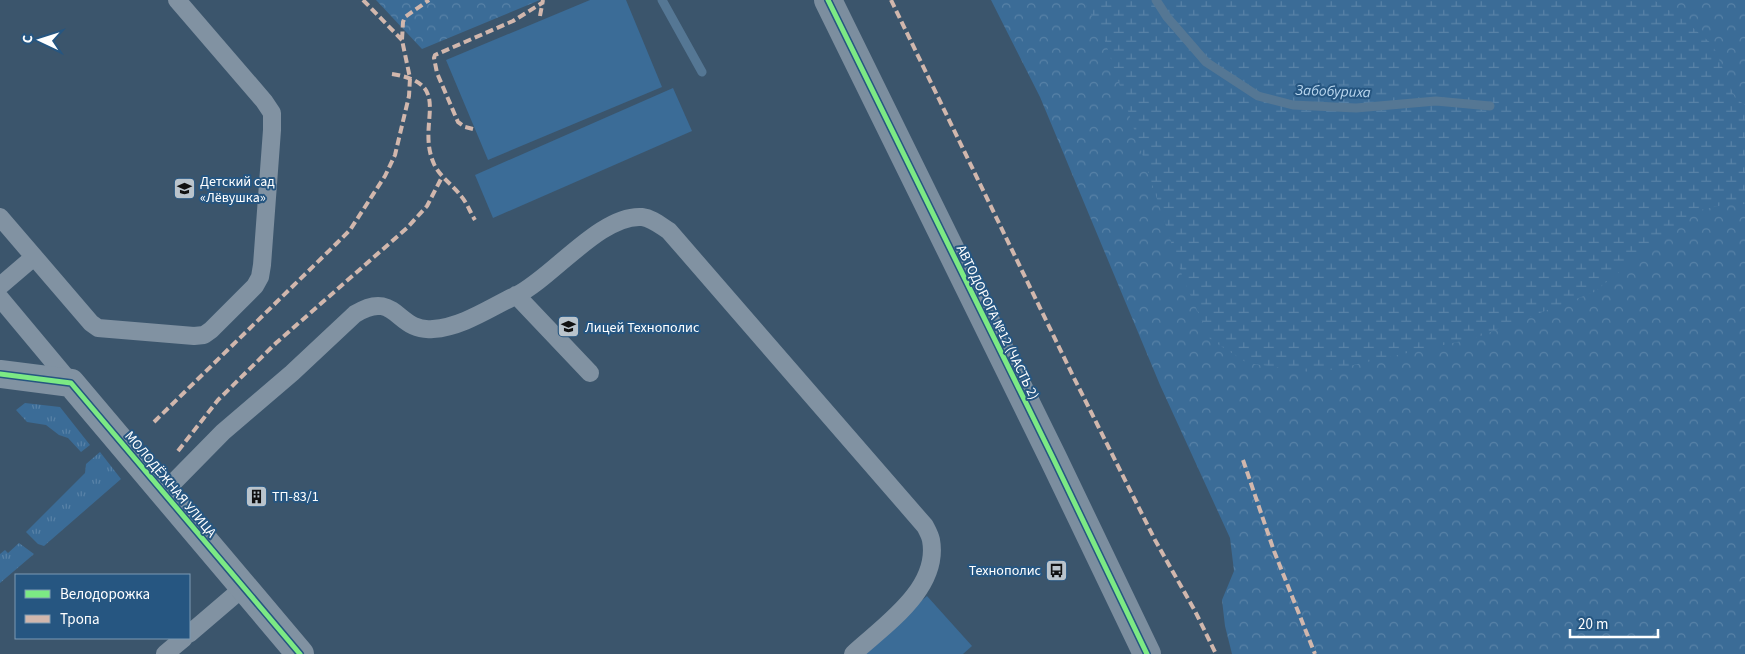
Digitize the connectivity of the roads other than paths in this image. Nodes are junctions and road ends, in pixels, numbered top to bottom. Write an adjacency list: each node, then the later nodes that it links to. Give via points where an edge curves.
1 (177, 0): 4 (lane, via 272,113 262,265 255,286 204,335 106,330 91,323)
2 (828, 0): 18 (street, АВТОДОРОГА №12 (ЧАСТЬ 2))
3 (0, 217): 4 (lane)
4 (34, 257): 5 (lane)
5 (0, 286)
6 (516, 295): 8 (lane); 11 (lane, via 458,324 433,330 410,325 389,308 367,307 355,314 292,374 223,432); 17 (lane, via 604,228 623,220 642,217 668,231 925,526 931,541 931,559 924,580 910,602)
7 (0, 298): 10 (lane)
8 (590, 373)
9 (3, 377): 10 (street)
10 (71, 382): 11 (street, МОЛОДЁЖНАЯ УЛИЦА)
11 (164, 492): 12 (street, МОЛОДЁЖНАЯ УЛИЦА)
12 (244, 587): 13 (lane); 16 (street, МОЛОДЁЖНАЯ УЛИЦА)
13 (190, 633)
14 (183, 639): 15 (lane)
15 (165, 654)
16 (300, 654)
17 (852, 654)
18 (1147, 654)

